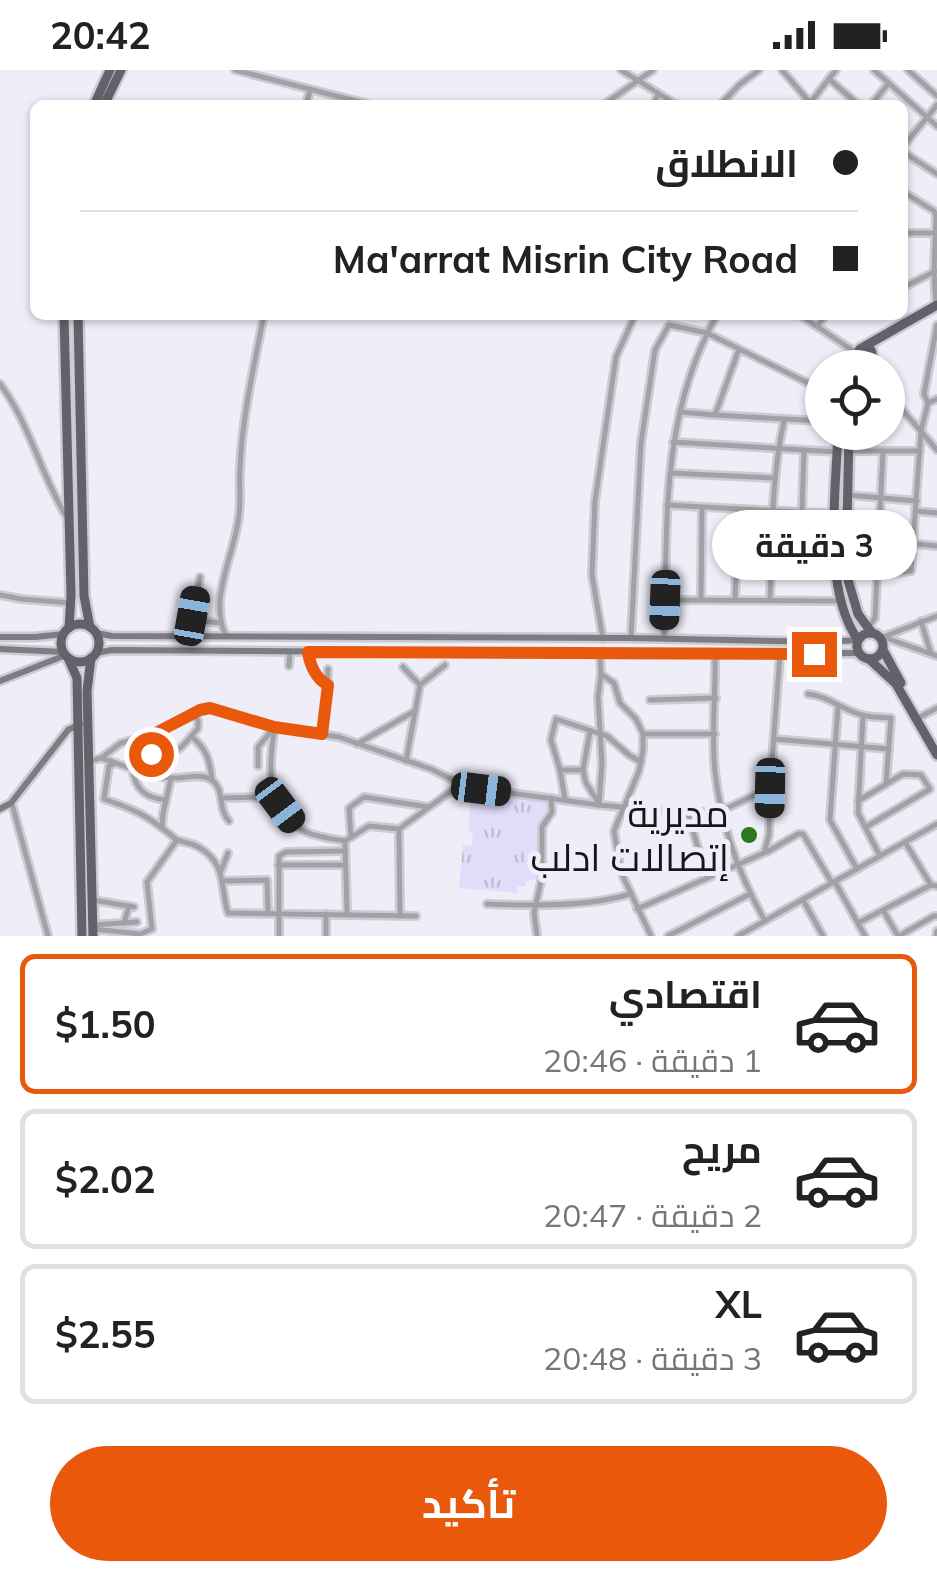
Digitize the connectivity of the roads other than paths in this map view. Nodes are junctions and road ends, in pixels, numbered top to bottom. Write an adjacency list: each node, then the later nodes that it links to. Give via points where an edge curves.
1 (110, 70): 17 (main road)
2 (121, 70): 18 (main road)
3 (235, 70): 14 (street)
4 (621, 70): 12 (street)
5 (653, 70): 12 (street)
6 (759, 70): 24 (street)
7 (782, 70): 25 (street)
8 (836, 70): 11 (street)
9 (874, 70): 13 (street)
10 (908, 70): 16 (street)
11 (829, 80): 26 (street); 27 (street)
12 (636, 82): 15 (street); 21 (street)
13 (888, 84): 28 (street); 29 (street)
14 (310, 90): 19 (street); 20 (street)
15 (658, 94): 22 (street); 23 (street)
16 (937, 96)
17 (96, 100)
18 (106, 100)
19 (307, 100)
20 (351, 100)
21 (610, 100)
22 (656, 100)
23 (668, 100)
24 (724, 100)
25 (807, 100)
26 (813, 100)
27 (853, 100)
28 (875, 100)
29 (906, 100)
30 (908, 102): 32 (street)
31 (937, 105): 32 (street)
32 (927, 119): 33 (street); 34 (street)
33 (937, 126)
34 (908, 141)
35 (908, 151): 36 (street)
36 (937, 174)
37 (908, 195): 39 (street, via 934,211)
38 (908, 233): 39 (street)
39 (936, 233): 40 (street)
40 (936, 271): 41 (street); 42 (street)
41 (908, 285)
42 (937, 307): 55 (main road)
43 (64, 320): 86 (main road)
44 (78, 320): 108 (main road, via 84,596)
45 (263, 320): 107 (street)
46 (633, 320): 114 (street, via 616,357 595,501 592,575)
47 (714, 320): 52 (street)
48 (808, 320): 51 (street)
49 (822, 320): 51 (street)
50 (937, 324): 59 (street)
51 (818, 326): 54 (street)
52 (707, 333): 53 (street); 60 (street); 113 (street, via 669,325 655,350 641,443)
53 (738, 348): 56 (street); 62 (street)
54 (853, 350)
55 (877, 350)
56 (805, 382)
57 (0, 384): 86 (street, via 17,406)
58 (937, 399): 59 (street)
59 (928, 403): 65 (street)
60 (680, 412): 62 (street); 66 (street)
61 (905, 413): 65 (street)
62 (714, 416): 63 (street)
63 (784, 420): 64 (street); 67 (street)
64 (805, 421)
65 (921, 431): 68 (street); 71 (street)
66 (673, 442): 67 (street); 73 (street)
67 (778, 448): 69 (street); 74 (street)
68 (937, 449)
69 (804, 450): 72 (street); 83 (street)
70 (884, 451): 71 (street); 72 (street); 76 (street)
71 (920, 451): 77 (street)
72 (843, 452): 75 (main road); 85 (main road)
73 (670, 473): 74 (street); 78 (street)
74 (775, 478): 81 (street)
75 (847, 495): 76 (street); 87 (main road)
76 (882, 498): 77 (street); 88 (street)
77 (916, 500): 82 (street)
78 (668, 505): 79 (street); 97 (street)
79 (702, 507): 80 (street); 98 (street)
80 (738, 508): 81 (street); 99 (street)
81 (773, 510): 83 (street); 92 (street)
82 (916, 511): 84 (street); 89 (street)
83 (801, 512): 85 (street); 91 (street)
84 (937, 513)
85 (836, 514): 93 (main road)
86 (70, 522): 102 (main road)
87 (846, 537): 88 (street); 103 (main road, via 846,572)
88 (880, 540): 89 (street); 95 (street)
89 (913, 543): 90 (street); 95 (street, via 911,571)
90 (937, 546)
91 (800, 572): 92 (street); 93 (street)
92 (771, 573): 100 (street)
93 (835, 574): 101 (main road)
94 (200, 576): 107 (street, via 193,620)
95 (878, 576): 110 (street)
96 (0, 595): 102 (street)
97 (665, 600): 98 (street); 115 (street)
98 (701, 600): 99 (street)
99 (735, 600): 100 (street)
100 (770, 600): 101 (street)
101 (839, 601): 105 (main road)
102 (71, 604): 109 (main road)
103 (858, 614): 105 (main road); 110 (main road)
104 (937, 616): 106 (street)
105 (846, 619): 116 (main road)
106 (921, 621): 110 (street); 126 (street)
107 (220, 623): 112 (street)
108 (93, 630): 109 (main road, via 80,624); 112 (main road); 125 (main road)
109 (66, 631): 111 (main road); 124 (main road)
110 (875, 633): 116 (main road); 118 (main road); 126 (street)
111 (0, 637)
112 (226, 637): 114 (main road)
113 (631, 638): 114 (main road); 115 (main road)
114 (603, 639): 121 (main road)
115 (664, 639): 116 (main road)
116 (858, 640): 127 (main road)
117 (0, 649): 124 (main road)
118 (883, 650): 127 (main road, via 878,657); 144 (main road)
119 (290, 651): 120 (main road); 125 (main road); 129 (street)
120 (308, 652): 121 (main road); 134 (street)
121 (602, 654): 122 (main road); 132 (street)
122 (715, 654): 123 (main road); 137 (street)
123 (780, 654): 127 (main road); 154 (street)
124 (66, 655): 125 (main road, via 79,662); 133 (main road); 145 (main road)
125 (94, 655): 145 (main road)
126 (934, 655)
127 (864, 656): 160 (main road, via 896,684)
128 (445, 665): 135 (street)
129 (289, 666)
130 (404, 667): 135 (street)
131 (328, 670): 134 (street)
132 (601, 674): 149 (street, via 614,682); 151 (street)
133 (0, 681)
134 (328, 685): 148 (street)
135 (420, 685): 141 (street)
136 (808, 694): 139 (street)
137 (716, 698): 138 (street); 150 (street)
138 (650, 700)
139 (838, 706): 143 (street); 156 (street)
140 (937, 708): 144 (street)
141 (415, 710): 155 (street); 162 (street)
142 (194, 713): 146 (street, via 210,708); 152 (street); 153 (street, via 199,725)
143 (864, 716): 158 (street); 159 (street, via 891,718)
144 (920, 717): 157 (main road)
145 (83, 723): 163 (main road); 186 (main road, via 68,730); 235 (main road)
146 (274, 727): 148 (street); 166 (street, via 258,747); 180 (street, via 269,759)
147 (590, 731): 151 (street); 168 (street, via 556,719 551,740); 169 (street)
148 (322, 734): 155 (street)
149 (643, 734): 150 (street); 164 (street)
150 (715, 734): 191 (street)
151 (601, 735): 164 (street); 174 (street)
152 (150, 736): 153 (street, via 151,754 166,758); 161 (street)
153 (192, 736): 172 (street, via 208,755)
154 (774, 739): 156 (street); 179 (street)
155 (357, 744): 162 (street)
156 (834, 745): 158 (street); 208 (street, via 830,820)
157 (937, 746)
158 (862, 748): 159 (street); 185 (street)
159 (889, 749): 177 (street)
160 (937, 755)
161 (101, 758): 163 (street); 165 (street)
162 (406, 761): 176 (street)
163 (90, 762): 216 (main road)
164 (642, 762): 189 (street)
165 (116, 763): 167 (street); 195 (street, via 109,766 104,799)
166 (258, 766)
167 (132, 768): 170 (street); 171 (street)
168 (560, 770): 169 (street); 184 (street)
169 (583, 770): 178 (street)
170 (172, 778): 172 (street); 183 (street)
171 (134, 780): 175 (street); 183 (street, via 148,797)
172 (212, 780): 182 (street)
173 (575, 782): 178 (street)
174 (601, 783): 178 (street); 187 (street)
175 (123, 784)
176 (461, 784): 181 (street); 188 (street)
177 (886, 784): 185 (street); 196 (street, via 903,774 921,775 930,789)
178 (588, 785): 187 (street)
179 (770, 788): 191 (street); 203 (street)
180 (275, 797): 182 (street); 199 (street, via 309,834)
181 (551, 797): 184 (street); 219 (street)
182 (221, 798): 193 (street)
183 (166, 800): 195 (street)
184 (565, 800): 187 (street)
185 (858, 801): 196 (street)
186 (12, 803): 190 (main road); 234 (street)
187 (599, 805): 189 (street)
188 (428, 807): 197 (street); 199 (street, via 364,797 349,808)
189 (624, 807): 192 (street); 214 (street, via 614,831)
190 (0, 809)
191 (720, 811): 192 (street); 207 (street)
192 (688, 813): 210 (street)
193 (229, 821)
194 (937, 824): 200 (street)
195 (162, 828): 198 (street)
196 (866, 828): 204 (street)
197 (398, 829): 199 (street, via 368,826); 226 (street)
198 (178, 840): 209 (street, via 199,846); 233 (street, via 147,882 152,929)
199 (348, 840): 201 (street)
200 (904, 842): 204 (street); 213 (street)
201 (345, 851): 205 (street, via 286,852); 206 (street)
202 (228, 853): 209 (street)
203 (764, 853): 207 (street); 212 (street, via 805,835)
204 (880, 856): 208 (street)
205 (278, 865): 206 (street); 223 (street)
206 (345, 865): 225 (street)
207 (738, 865): 210 (street); 215 (street)
208 (857, 869): 212 (street)
209 (221, 871): 211 (street)
210 (707, 878): 220 (street)
211 (222, 880): 222 (street, via 228,913); 222 (street, via 268,880)
212 (833, 882): 217 (street); 231 (street)
213 (934, 886): 221 (street)
214 (630, 894): 219 (street); 220 (street)
215 (750, 894): 229 (street); 240 (street)
216 (93, 900): 232 (street, via 131,906); 233 (main road)
217 (803, 900): 229 (street); 242 (street)
218 (486, 904): 219 (street)
219 (536, 906): 238 (street)
220 (637, 909): 239 (street)
221 (883, 910): 231 (street); 244 (street)
222 (268, 912): 223 (street)
223 (279, 912): 224 (street); 236 (street)
224 (326, 914): 225 (street); 237 (street)
225 (347, 914): 226 (street)
226 (400, 916): 227 (street)
227 (416, 916)
228 (937, 916): 244 (street)
229 (765, 921): 241 (street)
230 (137, 922): 232 (street)
231 (858, 923): 243 (street)
232 (124, 924): 233 (street)
233 (93, 930)
234 (48, 936)
235 (82, 936)
236 (279, 936)
237 (326, 936)
238 (537, 936)
239 (651, 936)
240 (668, 936)
241 (738, 936)
242 (823, 936)
243 (864, 936)
244 (898, 936)

